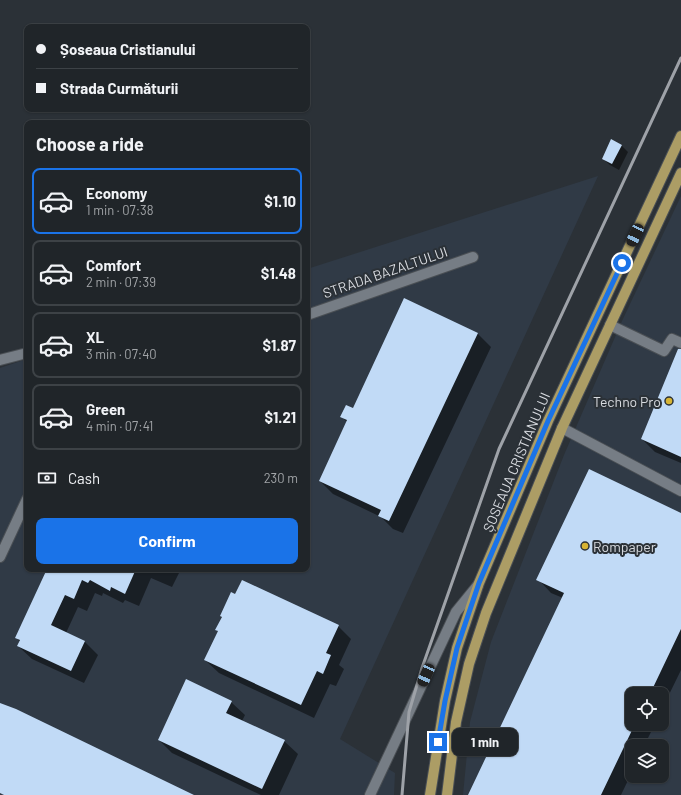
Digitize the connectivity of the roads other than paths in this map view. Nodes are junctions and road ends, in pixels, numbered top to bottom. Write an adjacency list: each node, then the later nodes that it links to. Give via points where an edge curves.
1 (681, 136): 13 (main road, ȘOSEAUA CRISTIANULUI, via 548,421)
2 (681, 173): 5 (main road)
3 (473, 256): 4 (street, STRADA BAZALTULUI)
4 (310, 314)
5 (610, 325): 6 (street, via 664,351 672,339); 9 (main road)
6 (681, 343)
7 (24, 354): 8 (street)
8 (0, 360)
9 (562, 428): 10 (street); 16 (main road, via 506,560 469,664 456,722)
10 (681, 491)
11 (24, 505): 12 (street)
12 (0, 557)
13 (479, 583): 14 (street, ȘOSEAUA CRISTIANULUI, via 456,612); 15 (main road, via 457,648 445,701)
14 (370, 795)
15 (430, 795)
16 (447, 795)

